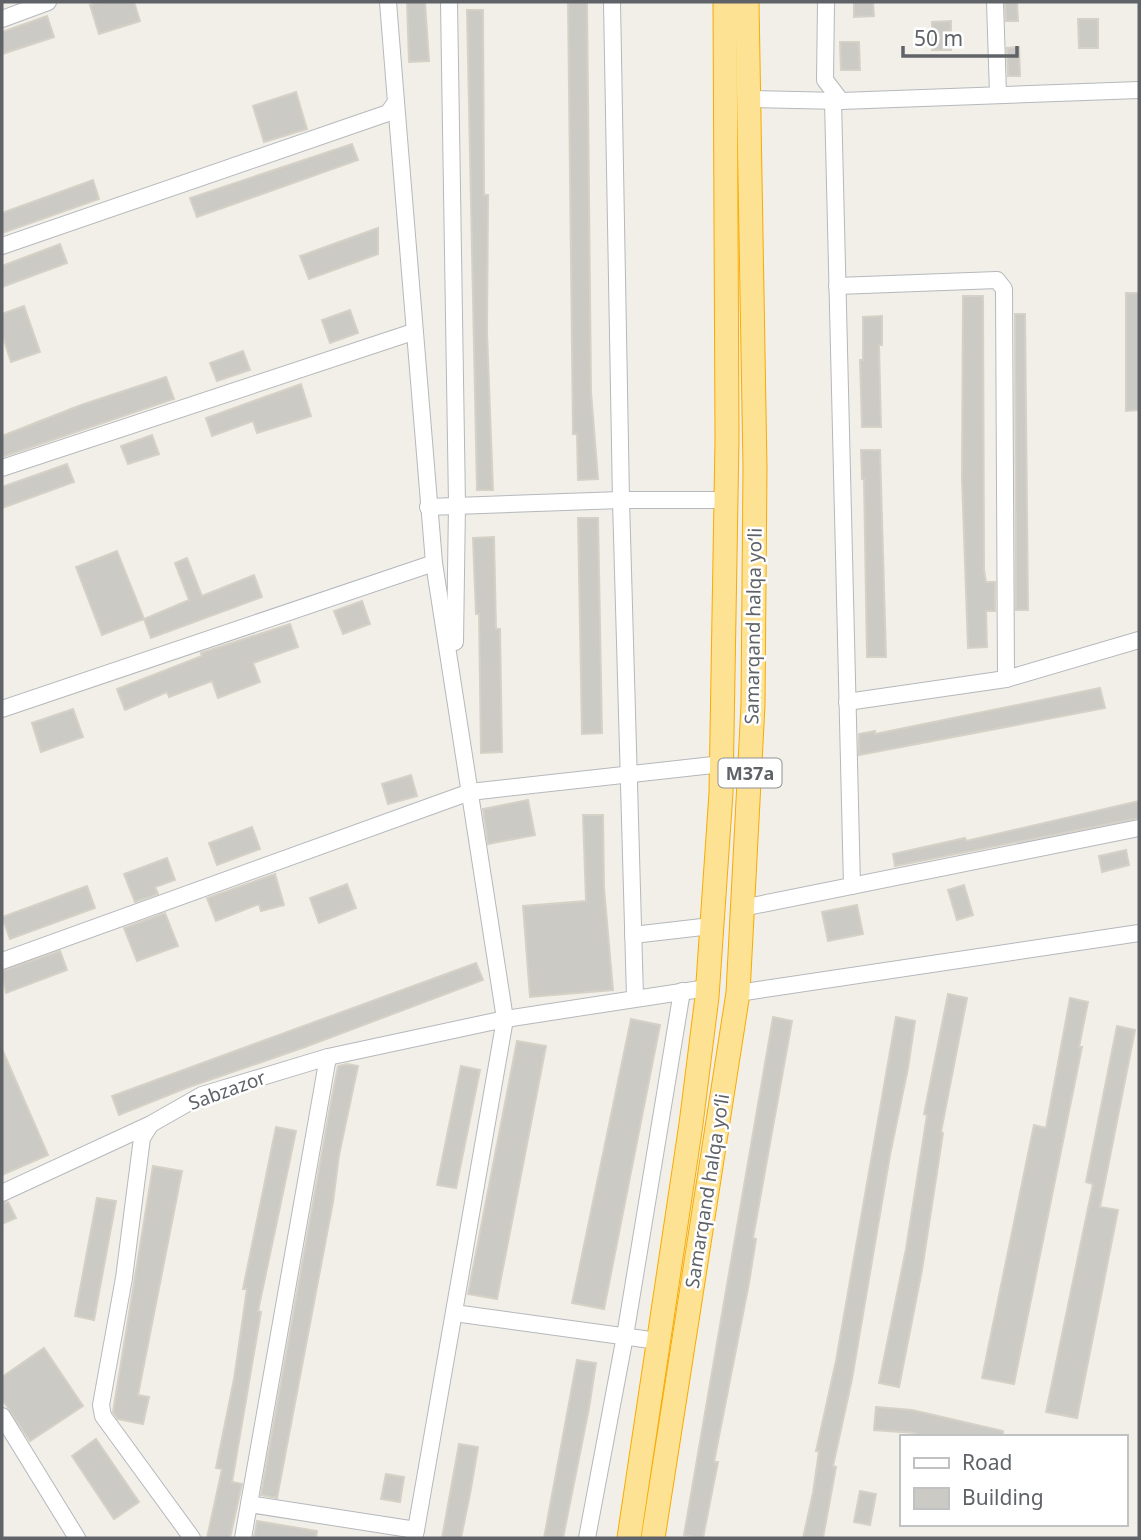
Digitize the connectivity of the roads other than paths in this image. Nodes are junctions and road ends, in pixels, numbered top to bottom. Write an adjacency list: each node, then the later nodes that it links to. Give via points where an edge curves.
1 (48, 2): 9 (street)
2 (388, 2): 14 (street)
3 (449, 2): 21 (street)
4 (612, 2): 19 (street)
5 (725, 2): 20 (highway, Samarqand halqa yoʻli / M37a)
6 (747, 2): 12 (highway, Samarqand halqa yoʻli / M37a)
7 (826, 2): 13 (street, via 825,80)
8 (995, 2): 11 (street)
9 (2, 19)
10 (1139, 90): 11 (street)
11 (998, 94): 13 (street)
12 (750, 99): 13 (street); 33 (highway, Samarqand halqa yoʻli / M37a, via 755,468)
13 (837, 101): 16 (street)
14 (396, 102): 15 (street, via 378,119); 17 (street)
15 (2, 246)
16 (837, 286): 26 (street, via 997,280 1004,289); 27 (street)
17 (413, 332): 18 (street); 22 (street)
18 (2, 468)
19 (621, 500): 20 (street); 21 (street); 30 (street)
20 (726, 500): 29 (highway, Samarqand halqa yoʻli / M37a)
21 (457, 504): 22 (street); 25 (street)
22 (428, 507): 23 (street)
23 (434, 563): 25 (street); 28 (street)
24 (1139, 639): 26 (street)
25 (454, 679): 31 (street)
26 (1006, 679): 27 (street)
27 (847, 702): 35 (street)
28 (2, 709)
29 (722, 764): 30 (street); 32 (highway, Samarqand halqa yoʻli / M37a)
30 (627, 776): 31 (street); 39 (street)
31 (470, 792): 40 (street); 45 (street)
32 (721, 793): 33 (highway); 37 (highway, Samarqand halqa yoʻli / M37a)
33 (749, 797): 36 (highway, Samarqand halqa yoʻli / M37a)
34 (1139, 828): 35 (street)
35 (852, 886): 36 (street)
36 (742, 908): 43 (highway, Samarqand halqa yoʻli / M37a)
37 (711, 926): 39 (street); 41 (highway, Samarqand halqa yoʻli / M37a)
38 (1139, 933): 43 (street)
39 (633, 935): 44 (street)
40 (2, 961)
41 (707, 988): 42 (street, Sabzazor); 51 (highway, Samarqand halqa yoʻli / M37a)
42 (682, 991): 44 (street, Sabzazor); 50 (street)
43 (738, 993): 60 (highway, Samarqand halqa yoʻli / M37a)
44 (635, 997): 45 (street, Sabzazor)
45 (505, 1018): 46 (street, Sabzazor); 49 (street)
46 (328, 1057): 47 (street, Sabzazor, via 202,1095); 53 (street)
47 (150, 1124): 48 (street, Sabzazor); 56 (street, via 142,1138 101,1405 103,1416)
48 (2, 1193)
49 (454, 1313): 50 (street); 54 (street)
50 (625, 1336): 51 (street); 58 (street)
51 (658, 1341): 59 (highway, Samarqand halqa yoʻli / M37a)
52 (2, 1416): 55 (street)
53 (249, 1504): 54 (street); 57 (street)
54 (415, 1534)
55 (77, 1538)
56 (192, 1538)
57 (243, 1538)
58 (587, 1538)
59 (629, 1538)
60 (653, 1538)

